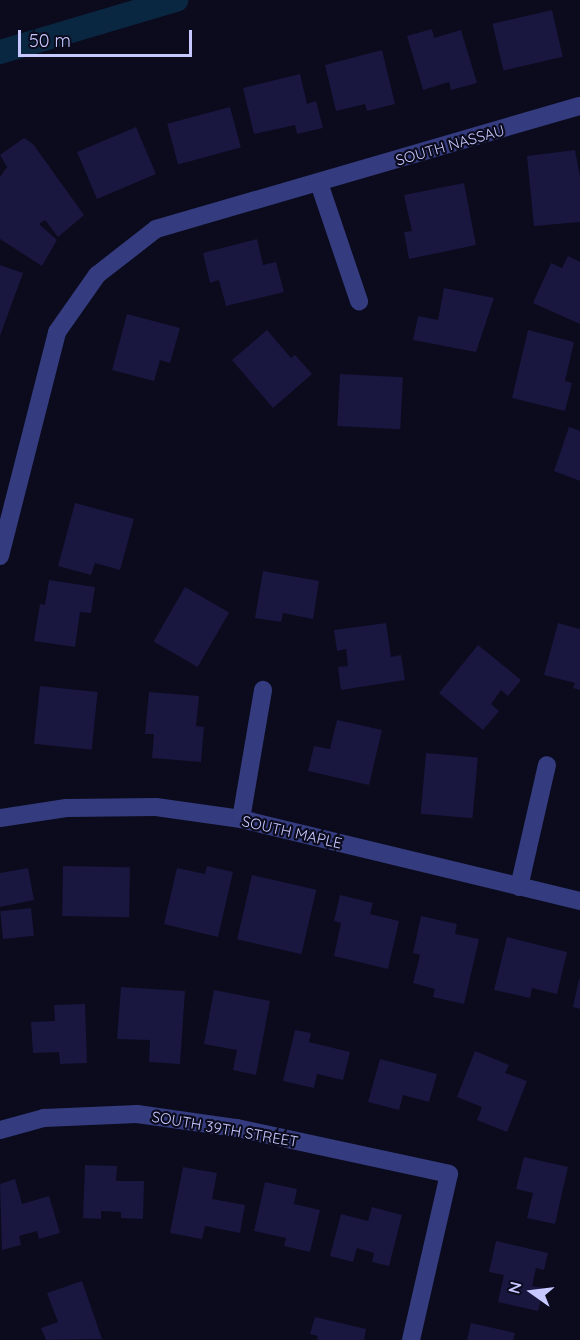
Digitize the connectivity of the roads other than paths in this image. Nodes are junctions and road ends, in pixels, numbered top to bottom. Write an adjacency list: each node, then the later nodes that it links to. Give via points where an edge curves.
1 (580, 106): 2 (street, SOUTH NASSAU)
2 (319, 183): 3 (street); 4 (street, SOUTH NASSAU, via 156,229 97,275 57,332)
3 (359, 300)
4 (0, 556)
5 (263, 690): 8 (street)
6 (547, 765): 9 (street)
7 (0, 818): 8 (street, SOUTH MAPLE, via 66,808 156,807)
8 (241, 819): 9 (street, SOUTH MAPLE)
9 (519, 887): 10 (street, SOUTH MAPLE)
10 (580, 901)
11 (0, 1130): 12 (street, SOUTH 39TH STREET, via 44,1118 138,1114 237,1128 449,1174)
12 (411, 1340)

